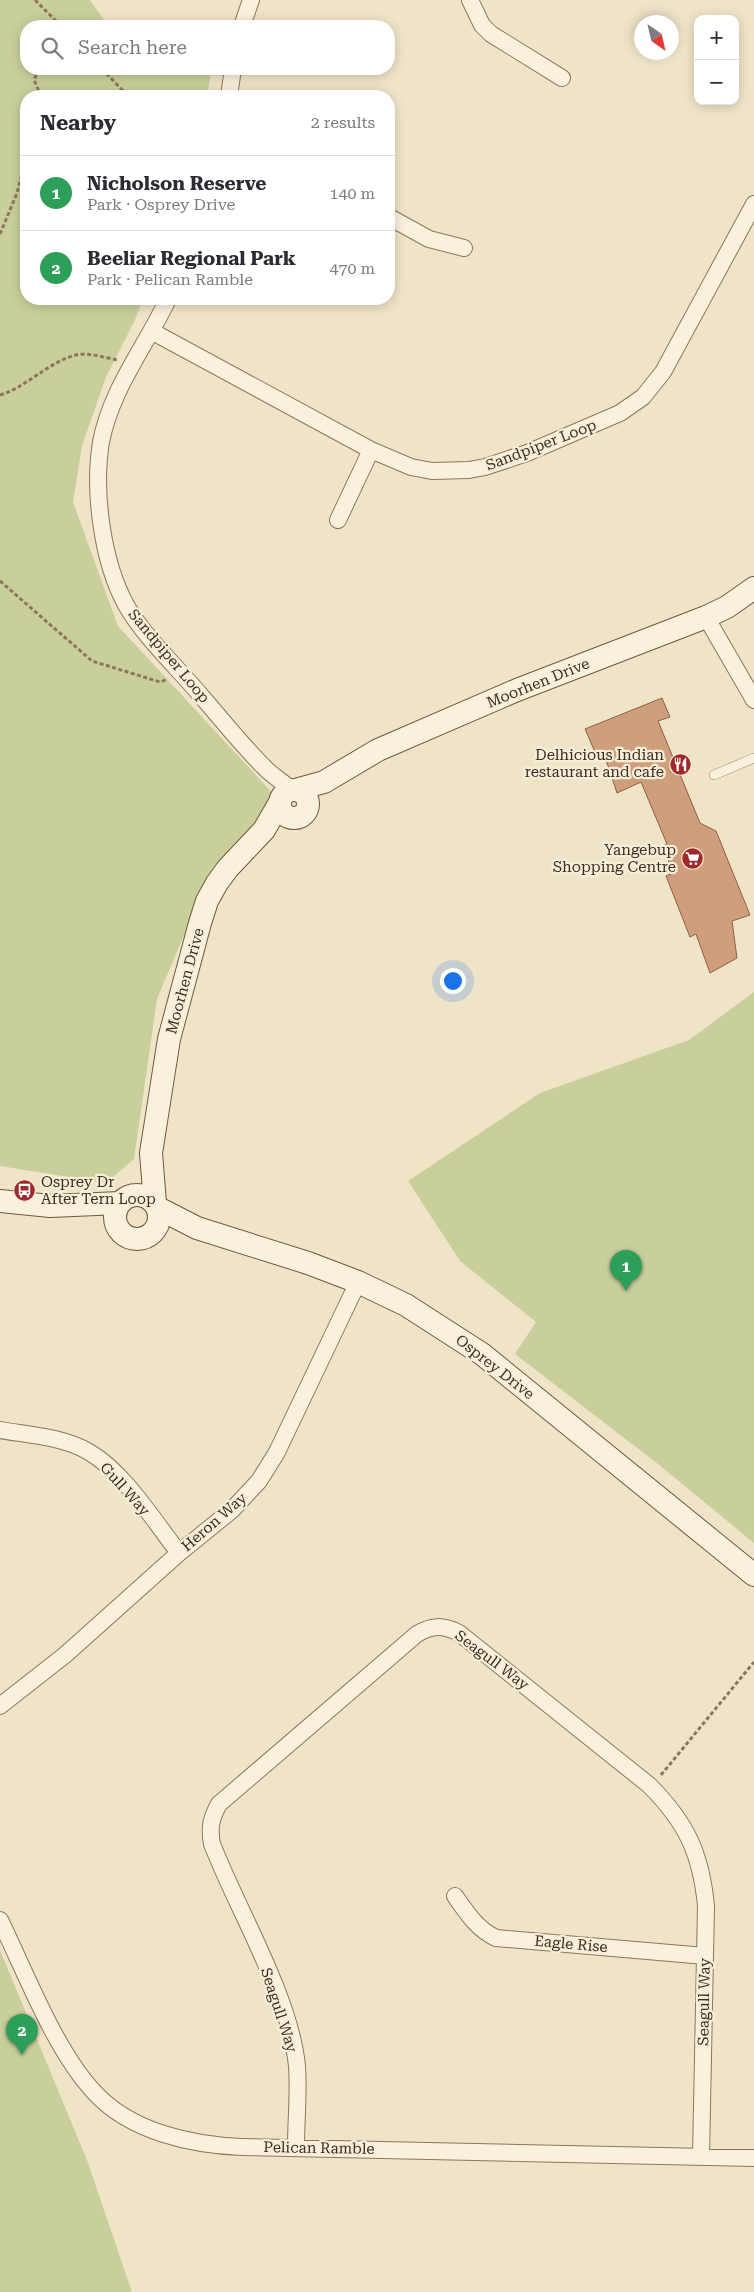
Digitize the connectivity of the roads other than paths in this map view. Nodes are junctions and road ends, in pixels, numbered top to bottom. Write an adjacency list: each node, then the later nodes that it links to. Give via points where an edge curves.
1 (251, 0): 3 (street)
2 (470, 0): 5 (street, via 491,34)
3 (244, 20)
4 (232, 75): 6 (street)
5 (562, 78)
6 (230, 90)
7 (754, 204): 12 (street, Sandpiper Loop, via 663,372 644,396 620,413 526,453 469,470 432,471 410,467)
8 (395, 220): 9 (street, via 429,239)
9 (464, 248)
10 (165, 305): 11 (street, Sandpiper Loop)
11 (152, 332): 12 (street, Sandpiper Loop); 19 (street, Sandpiper Loop, via 109,414 101,442 99,503 107,552 126,605)
12 (371, 450): 13 (street)
13 (338, 520)
14 (754, 588): 15 (street, Moorhen Drive)
15 (706, 617): 16 (street); 19 (street, Moorhen Drive, via 408,736)
16 (754, 700)
17 (754, 758): 18 (lane)
18 (714, 775)
19 (290, 801): 20 (street, Moorhen Drive, via 228,868 207,901 187,964 169,1039)
20 (151, 1152): 21 (street, Moorhen Drive); 24 (street, Moorhen Drive)
21 (124, 1200): 23 (street); 24 (street, via 143,1195); 26 (street, via 115,1216)
22 (0, 1201): 23 (street)
23 (72, 1206): 26 (street)
24 (156, 1206): 25 (street, Osprey Drive); 27 (street, via 159,1221)
25 (197, 1228): 27 (street, Osprey Drive); 28 (street, Osprey Drive)
26 (118, 1229): 27 (street, via 134,1239)
27 (152, 1233)
28 (358, 1282): 30 (street, Heron Way, via 277,1452 259,1482 232,1510); 31 (street, Osprey Drive, via 406,1305 482,1354)
29 (0, 1430): 30 (street, Gull Way, via 68,1443 89,1452 126,1486)
30 (179, 1553): 32 (street, Heron Way, via 65,1655)
31 (754, 1575)
32 (0, 1706)
33 (455, 1896): 35 (street, Eagle Rise, via 477,1925 496,1938)
34 (0, 1920): 36 (street, Pelican Ramble, via 57,2038 73,2067 96,2095 148,2128 184,2140 212,2146)
35 (704, 1956): 36 (street, Seagull Way, via 706,1906 703,1877 696,1851 670,1806 649,1785 460,1633 437,1626 427,1628 218,1804 212,1816 212,1844 275,1989 290,2034 297,2065); 37 (street, Seagull Way)
36 (296, 2146): 37 (street, Pelican Ramble)
37 (701, 2157): 38 (street, Pelican Ramble)
38 (754, 2158)

